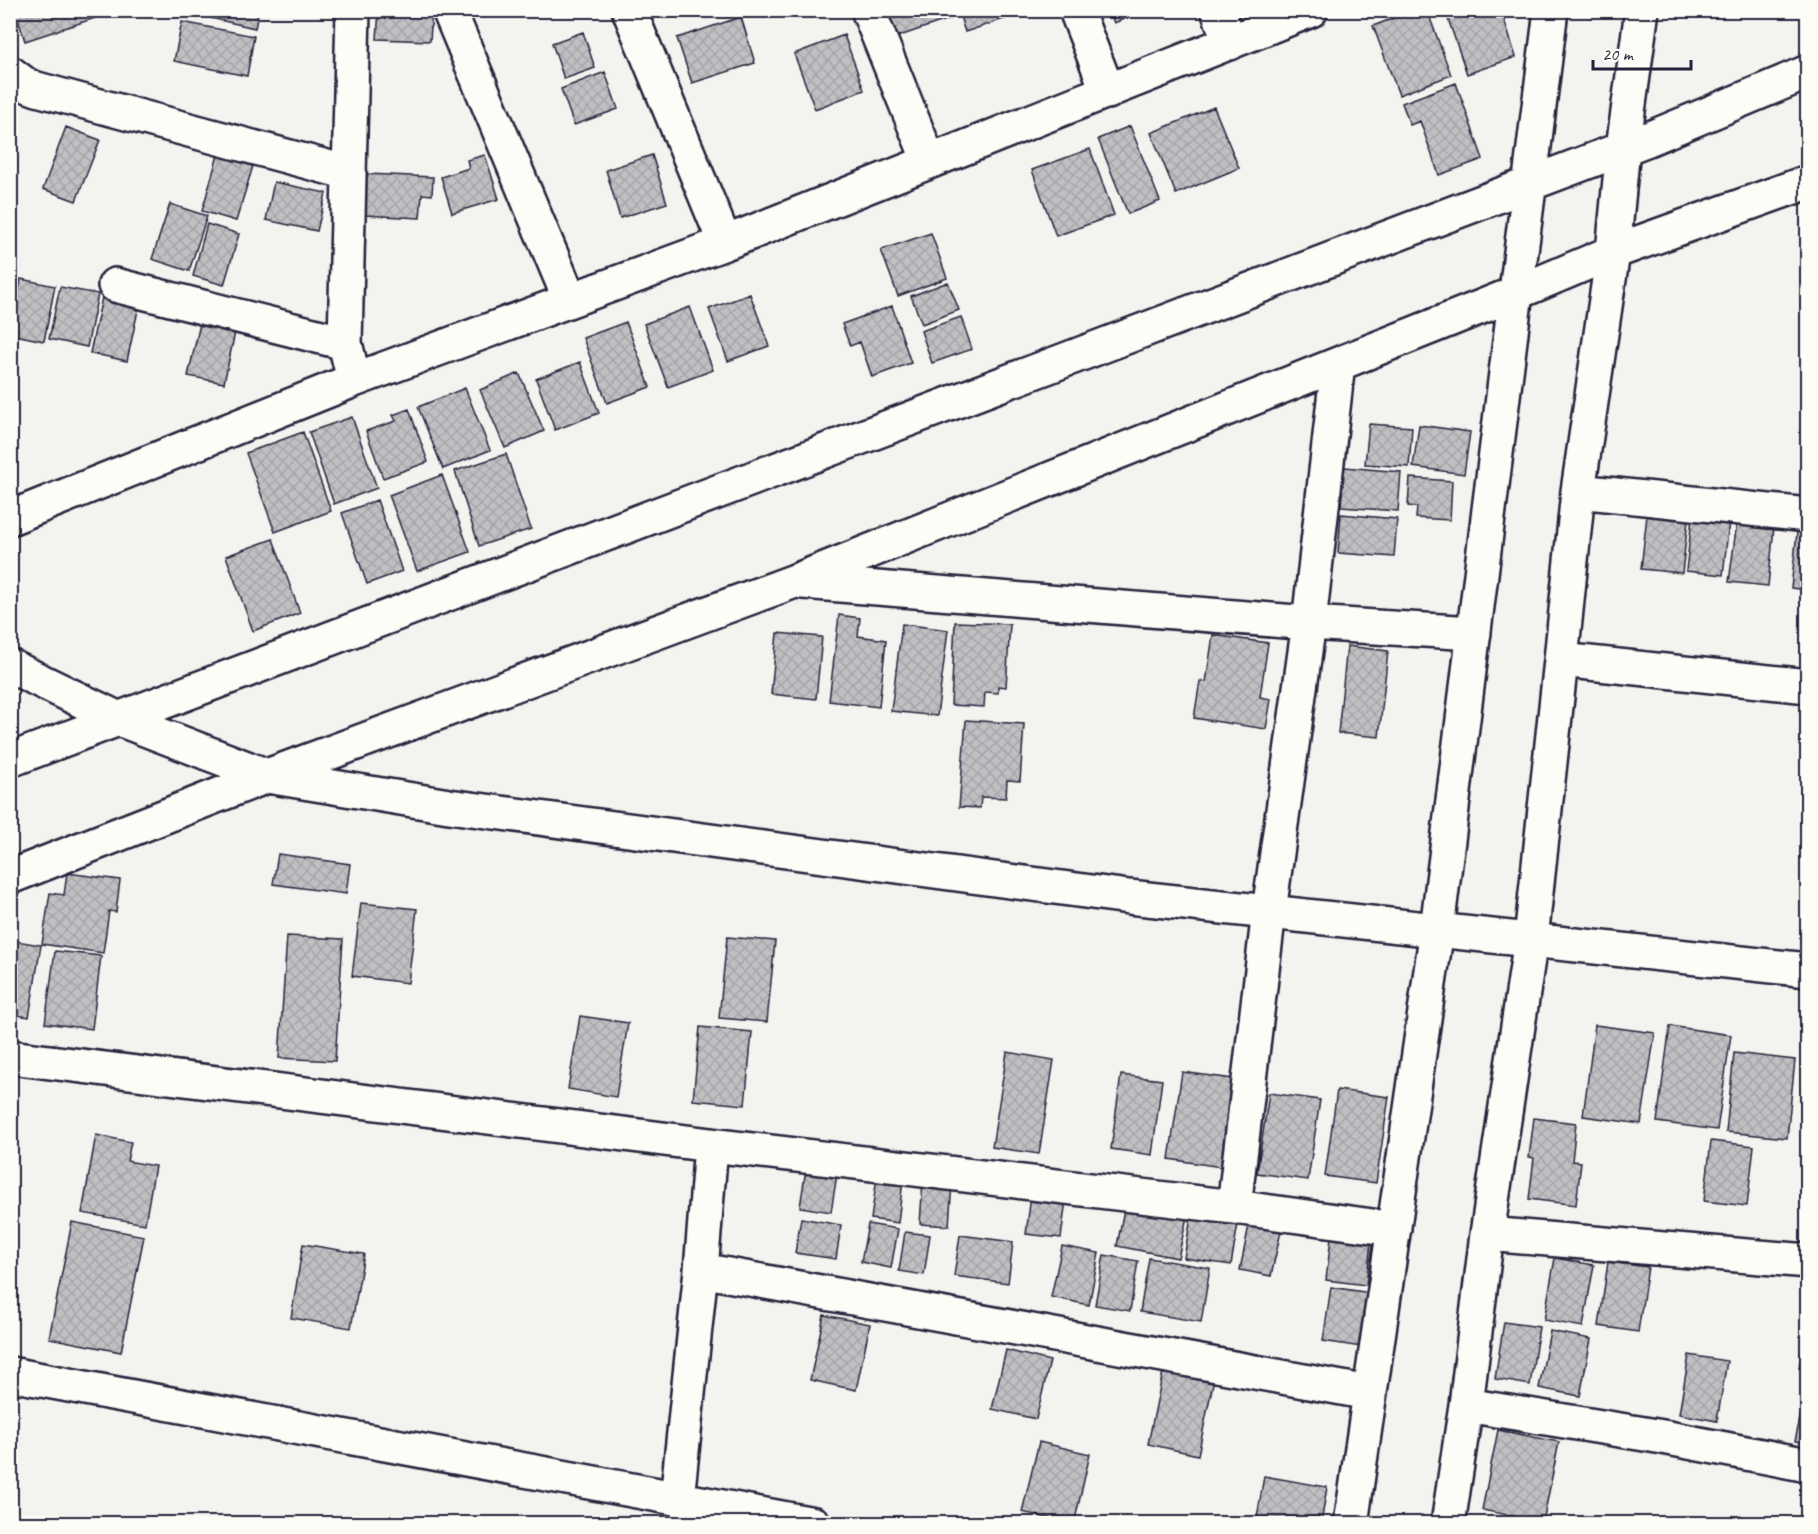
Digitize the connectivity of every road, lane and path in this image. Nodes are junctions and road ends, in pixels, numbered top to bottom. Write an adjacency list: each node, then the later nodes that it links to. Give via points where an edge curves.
1 (353, 10): 16 (street)
2 (448, 10): 23 (street)
3 (629, 10): 19 (street)
4 (868, 10): 15 (street)
5 (1076, 10): 13 (street)
6 (1218, 10): 10 (street)
7 (1311, 10): 10 (street)
8 (1551, 10): 18 (street)
9 (1642, 10): 14 (street)
10 (1230, 43): 13 (street)
11 (1808, 72): 14 (street)
12 (10, 73): 16 (street, via 37,89)
13 (1108, 92): 15 (street)
14 (1623, 148): 18 (street); 20 (street)
15 (929, 161): 19 (street)
16 (349, 173): 24 (street)
17 (1808, 182): 20 (street)
18 (1530, 183): 22 (street); 36 (street)
19 (725, 243): 23 (street)
20 (1613, 252): 22 (street); 27 (street)
21 (115, 285): 24 (street)
22 (1516, 293): 25 (street); 32 (street)
23 (570, 300): 26 (street)
24 (345, 343): 26 (street)
25 (1338, 364): 30 (street); 31 (street)
26 (354, 380): 29 (street)
27 (1578, 491): 28 (street); 33 (street)
28 (1808, 515)
29 (10, 518)
30 (795, 581): 31 (street); 38 (street)
31 (1309, 623): 32 (street); 40 (street)
32 (1474, 633): 41 (street)
33 (1561, 660): 35 (street); 42 (street)
34 (10, 666): 36 (street)
35 (1808, 686)
36 (119, 718): 37 (street); 38 (street)
37 (10, 760)
38 (267, 776): 39 (street); 40 (street, via 449,806 1082,891)
39 (10, 877)
40 (1269, 912): 41 (street); 46 (street)
41 (1437, 929): 42 (street); 47 (street)
42 (1531, 939): 43 (street); 48 (street)
43 (1808, 970)
44 (10, 1057): 45 (street)
45 (711, 1145): 46 (street); 50 (street)
46 (1234, 1207): 47 (street)
47 (1394, 1229): 52 (street)
48 (1487, 1234): 49 (street); 53 (street)
49 (1808, 1261)
50 (700, 1270): 52 (street); 55 (street)
51 (10, 1374): 55 (street)
52 (1369, 1393): 57 (street)
53 (1466, 1405): 54 (street); 58 (street)
54 (1808, 1465)
55 (676, 1499): 56 (street)
56 (814, 1524)
57 (1351, 1524)
58 (1448, 1524)

